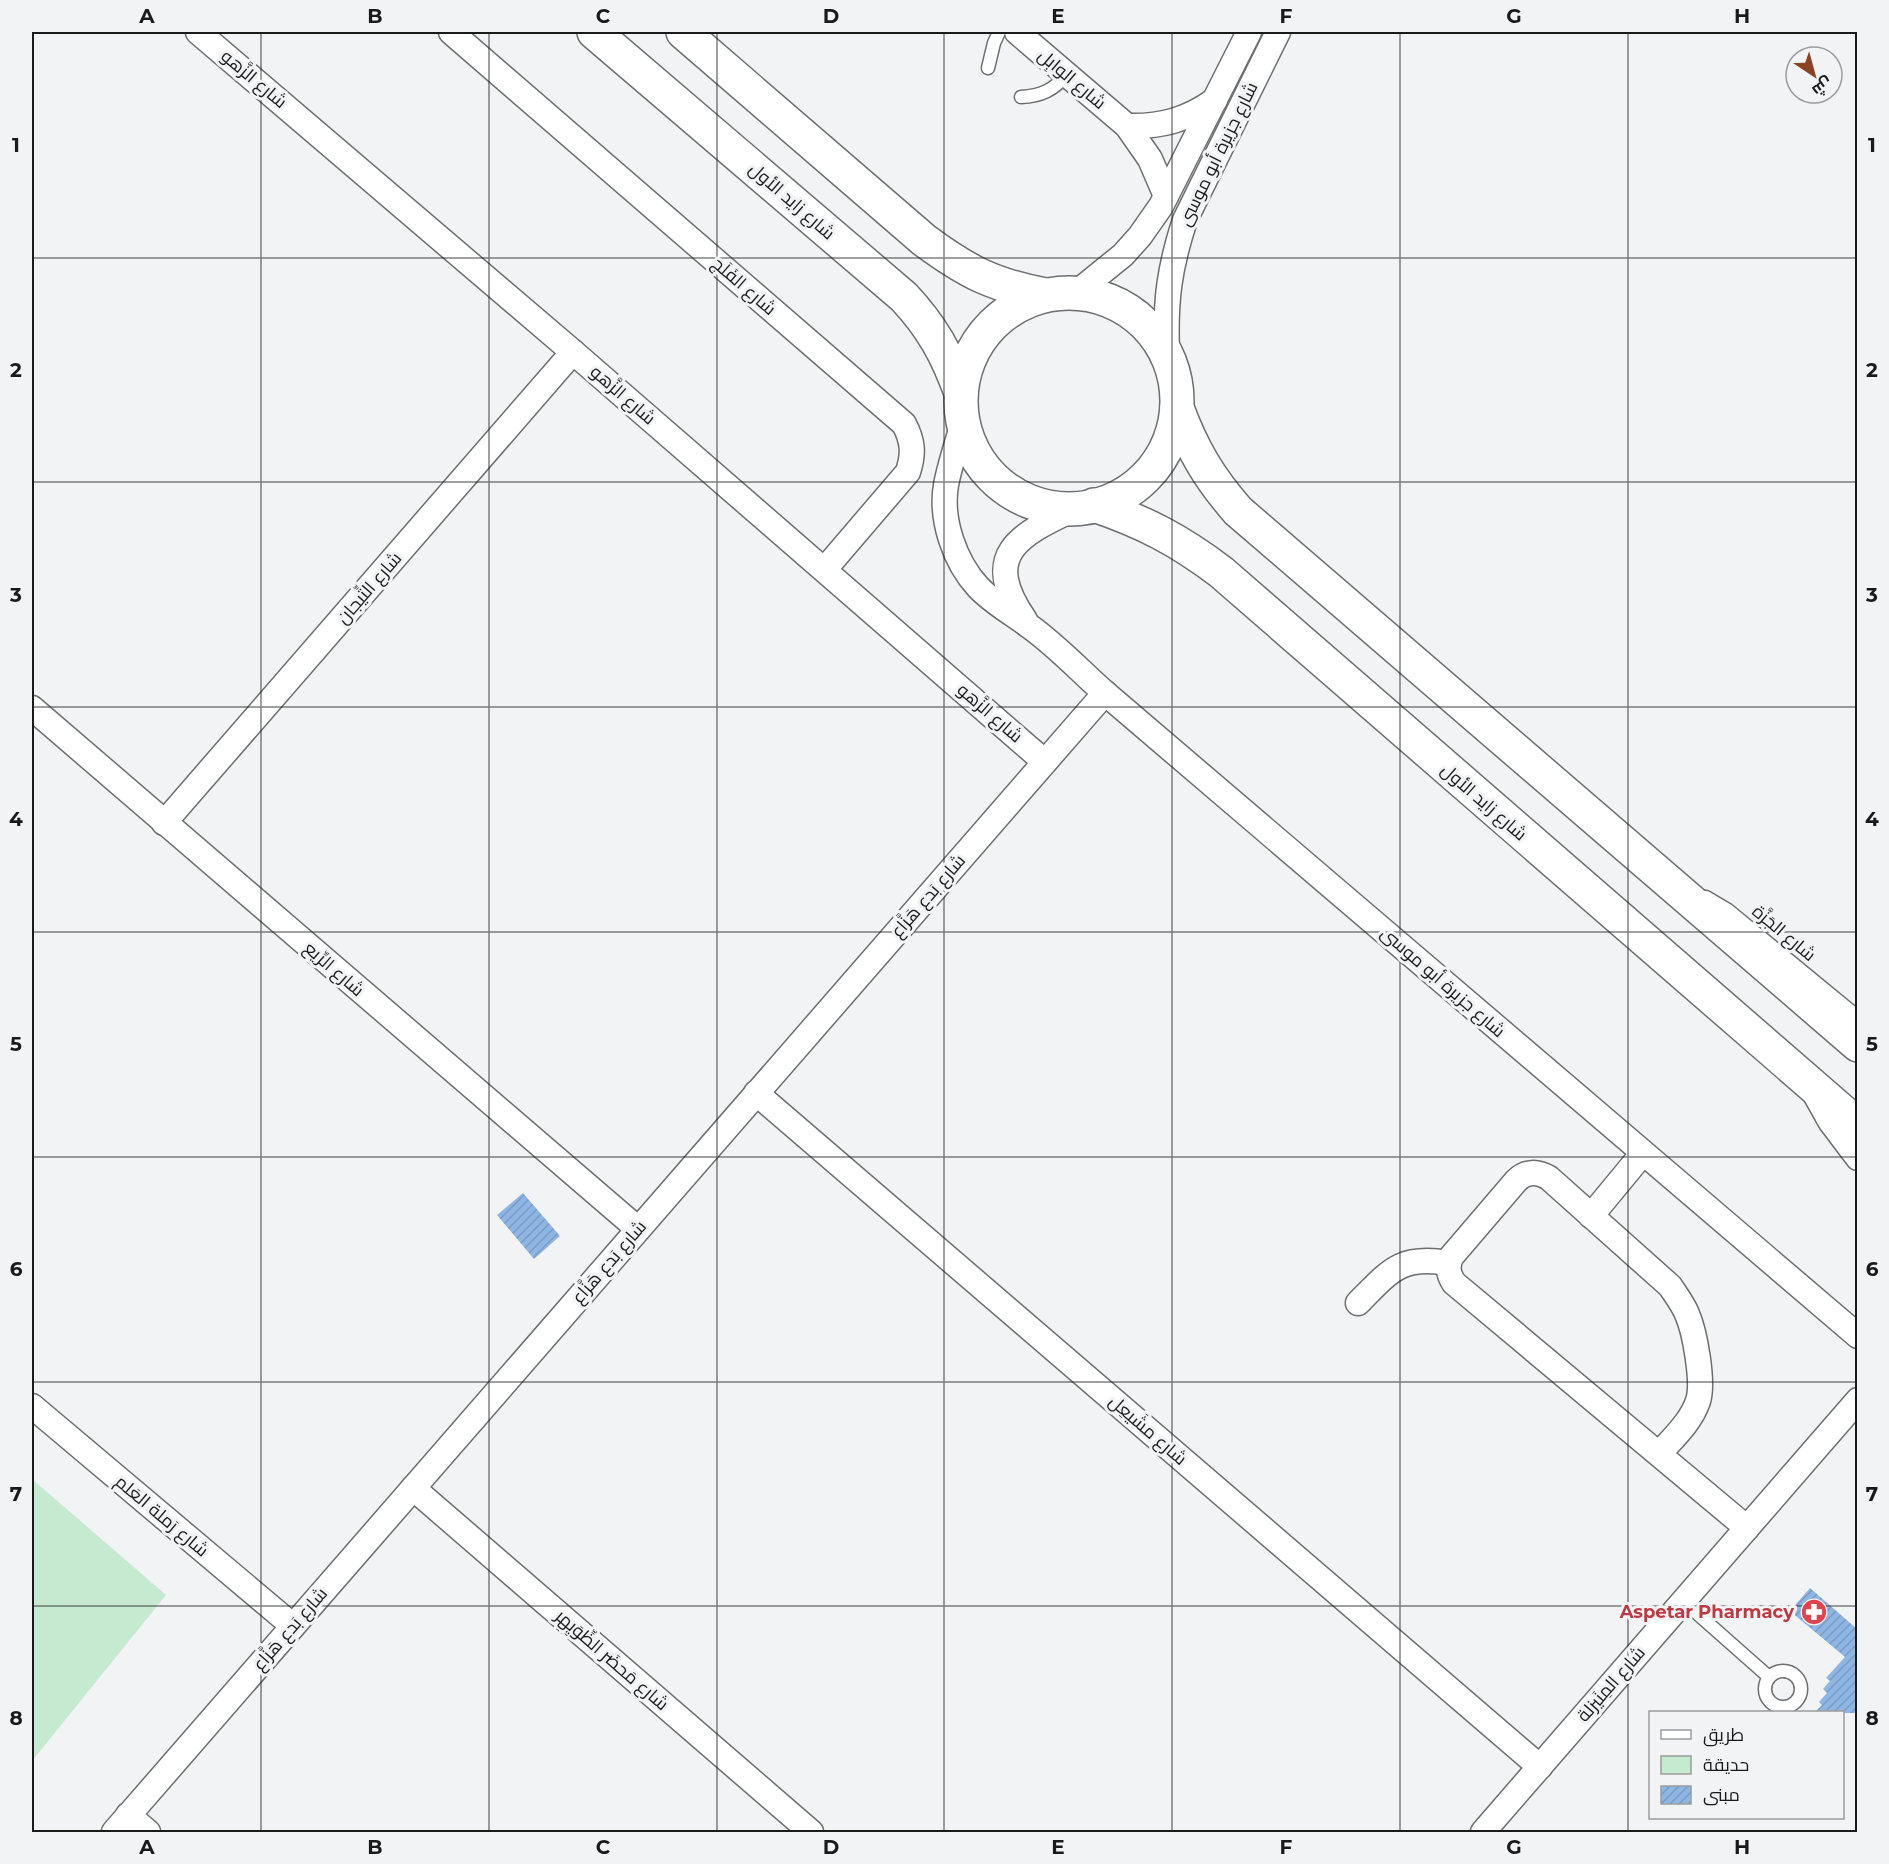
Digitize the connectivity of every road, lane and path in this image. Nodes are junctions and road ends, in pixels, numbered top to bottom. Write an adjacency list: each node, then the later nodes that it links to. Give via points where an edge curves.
1 (198, 32): 16 (street, شارع الزَّهو)
2 (451, 32): 21 (street, شارع الفَلَج, via 904,424 913,447 908,471)
3 (594, 32): 18 (main road, شارع زايد الأول, via 904,297 939,341 952,366)
4 (683, 32): 15 (main road, via 951,260 1012,289)
5 (999, 32): 9 (lane)
6 (1017, 32): 10 (street, شارع الوابِل)
7 (1249, 32): 12 (street, شارع جزيرة أبو موسى)
8 (1278, 32): 17 (street, شارع جزيرة أبو موسى, via 1185,220 1168,285)
9 (988, 68)
10 (1066, 75): 11 (lane, via 1052,90); 13 (street, شارع الوابِل)
11 (1021, 97)
12 (1216, 99): 13 (street, via 1183,119); 14 (street, شارع جزيرة أبو موسى)
13 (1127, 126): 14 (street, شارع الوابِل, via 1150,159)
14 (1166, 196): 15 (street, شارع جزيرة أبو موسى, via 1123,255)
15 (1060, 294): 17 (main road, via 1095,295 1113,302 1144,322); 18 (main road, via 1027,301 1009,311 981,338 964,373)
16 (573, 352): 21 (street, شارع الزَّهو); 26 (street, شارع التِّيجان)
17 (1167, 353): 19 (main road)
18 (962, 408): 20 (main road, شارع زايد الأول, via 975,455 997,482 1042,505); 22 (street, شارع جزيرة أبو موسى, via 945,488 952,543 961,565 978,588)
19 (1177, 408): 20 (main road, via 1170,436 1145,477 1112,499); 27 (main road, via 1201,463 1238,511)
20 (1085, 507): 22 (street, شارع جزيرة أبو موسى, via 1042,524 1009,554 1004,567 1006,584); 30 (main road, شارع زايد الأول, via 1128,517 1161,532 1221,572)
21 (825, 569): 25 (street, شارع الزَّهو)
22 (1030, 626): 23 (street, شارع جزيرة أبو موسى)
23 (1105, 693): 25 (street, شارع بَدع هَزَّاع); 33 (street, شارع جزيرة أبو موسى)
24 (32, 708): 26 (street, شارع الرِّيع)
25 (1045, 762): 31 (street, شارع بَدع هَزَّاع)
26 (164, 823): 36 (street, شارع الرِّيع)
27 (1680, 891): 28 (lane, شارع الجَزَّة, via 1705,897 1728,910); 29 (main road)
28 (1857, 1017)
29 (1857, 1045)
30 (1809, 1084): 32 (main road, شارع زايد الأول); 34 (street)
31 (756, 1093): 36 (street, شارع بَدع هَزَّاع); 48 (street, شارع مشَيعِل)
32 (1857, 1125)
33 (1643, 1153): 35 (street); 39 (street, شارع جزيرة أبو موسى)
34 (1857, 1158)
35 (1591, 1215): 37 (street, via 1549,1178 1538,1173 1526,1174); 42 (street, via 1670,1286 1693,1329 1700,1394 1693,1413)
36 (638, 1229): 43 (street, شارع بَدع هَزَّاع)
37 (1448, 1263): 38 (street, via 1421,1261 1390,1270); 42 (street, via 1454,1283)
38 (1359, 1303)
39 (1857, 1336)
40 (1857, 1400): 44 (street, شارع المِنَيزلة)
41 (32, 1406): 46 (street, شارع رَملة العَلم)
42 (1659, 1454): 44 (street)
43 (413, 1488): 46 (street, شارع بَدع هَزَّاع); 51 (street, شارع مَحضَر الظِّوَيِهِر)
44 (1747, 1528): 45 (street, شارع المِنَيزلة)
45 (1683, 1601): 47 (lane); 48 (street, شارع المِنَيزلة)
46 (293, 1626): 49 (street, شارع بَدع هَزَّاع)
47 (1769, 1677)
48 (1540, 1767): 52 (street, شارع المِنَيزلة)
49 (121, 1824): 50 (street)
50 (148, 1833)
51 (811, 1833)
52 (1483, 1833)

